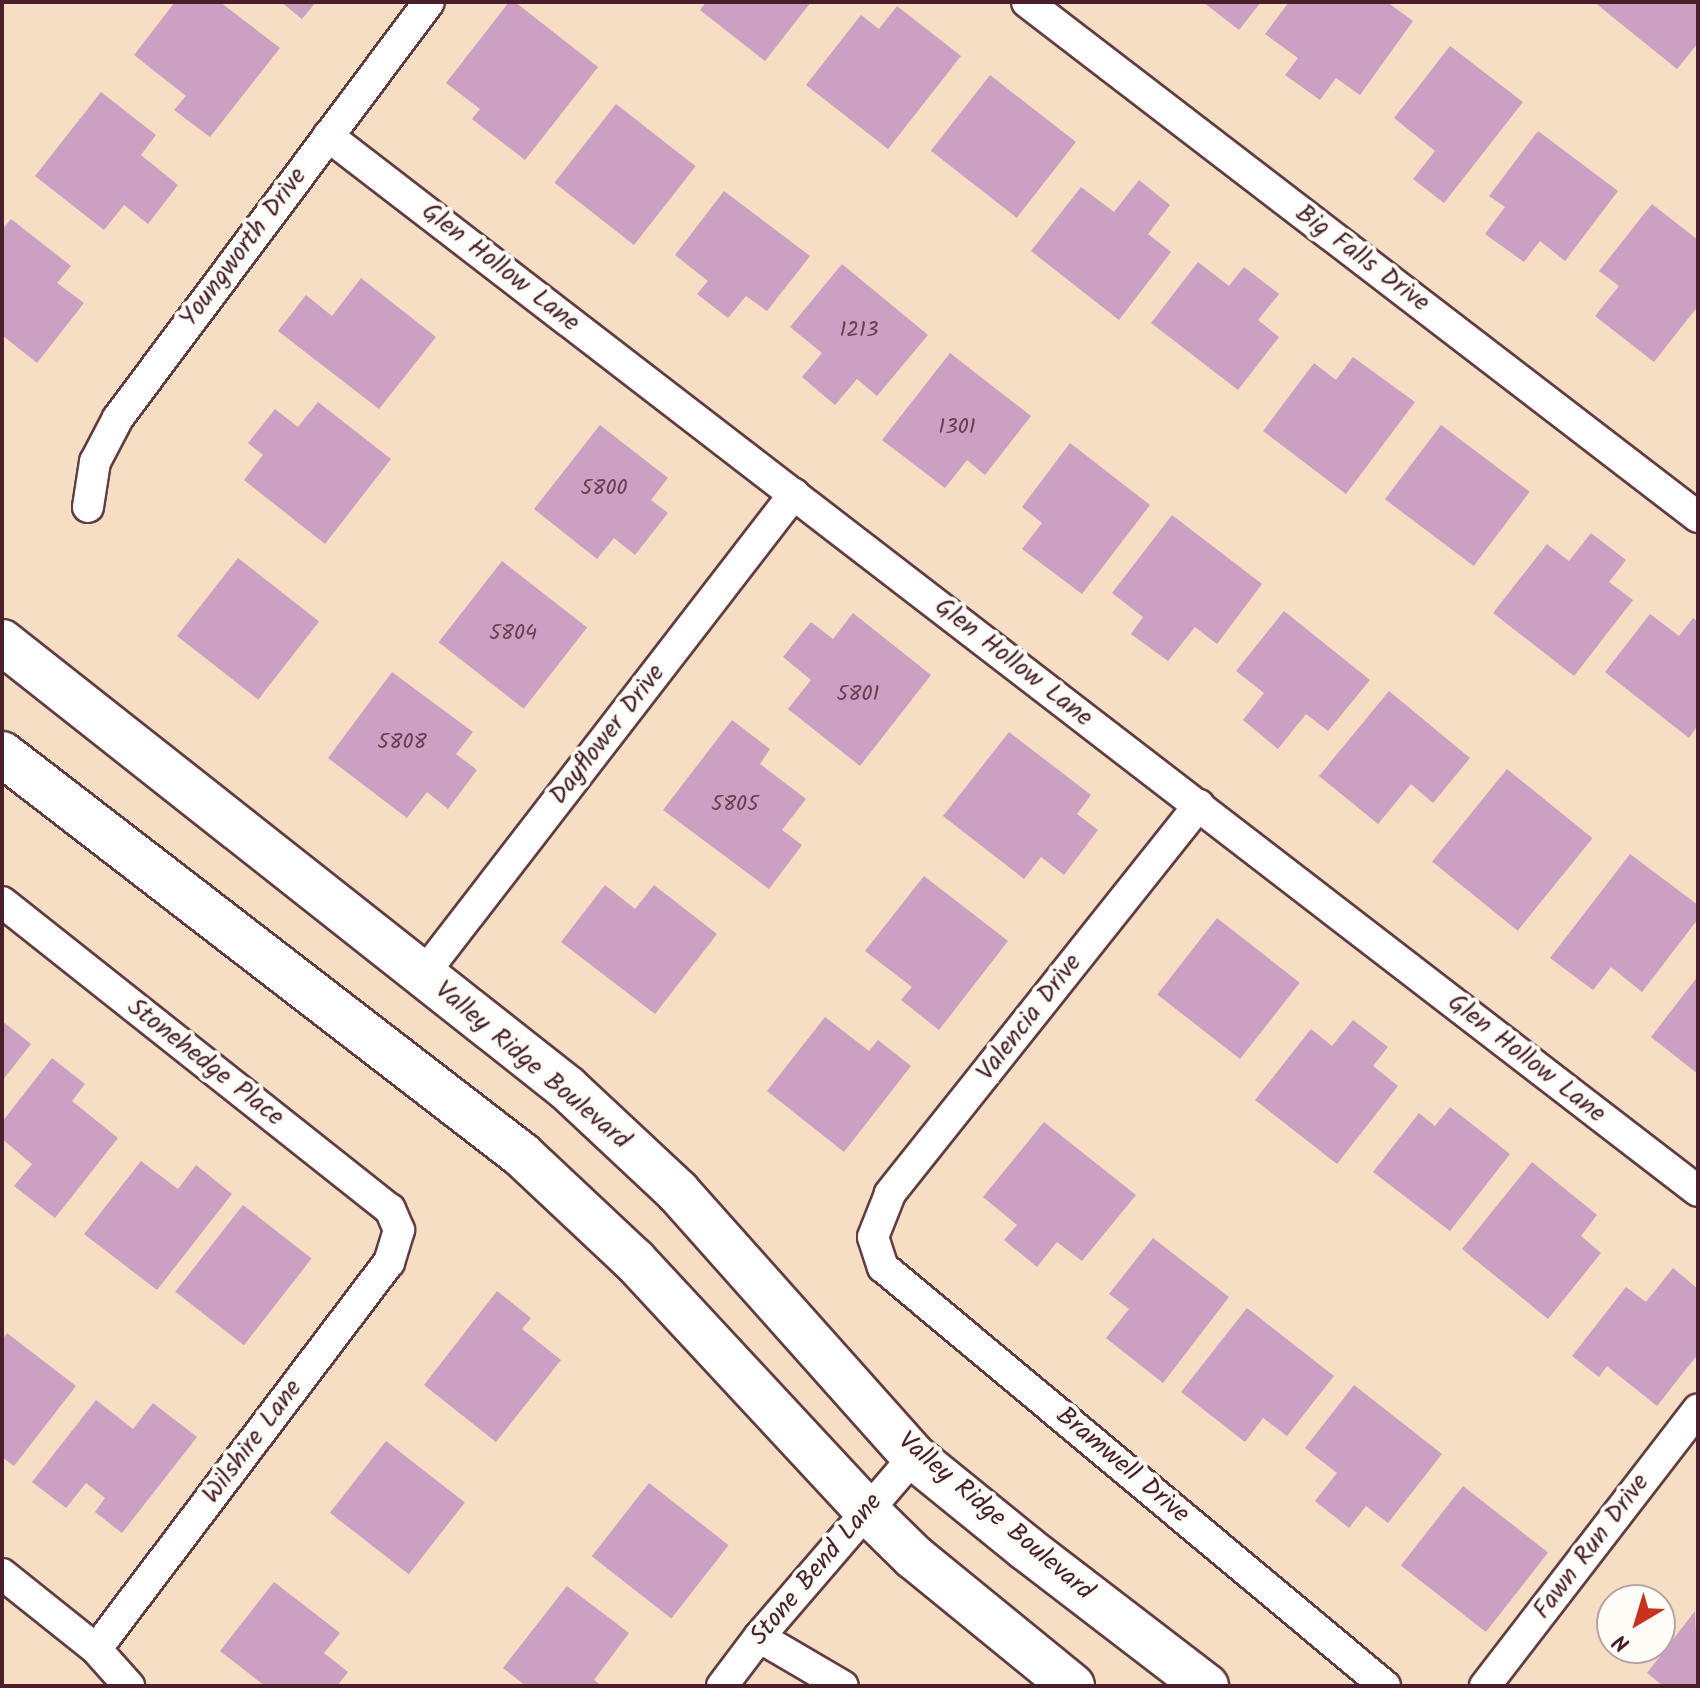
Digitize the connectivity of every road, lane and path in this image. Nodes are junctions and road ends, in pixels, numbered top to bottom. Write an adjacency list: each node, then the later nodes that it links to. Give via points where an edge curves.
1 (429, 2): 3 (street, Youngworth Drive)
2 (1027, 2): 6 (street, Big Falls Drive)
3 (328, 136): 4 (street, Glen Hollow Lane); 5 (street, Youngworth Drive, via 118,418 95,462)
4 (794, 494): 9 (street, Glen Hollow Lane); 11 (street, Dayflower Drive)
5 (88, 507)
6 (1698, 517)
7 (2, 642): 11 (main road, Valley Ridge Boulevard)
8 (2, 754): 17 (main road, via 522,1155 634,1260)
9 (1199, 805): 12 (street, Glen Hollow Lane); 14 (street, Valencia Drive, via 890,1194)
10 (2, 902): 13 (street, Stonehedge Place, via 390,1209)
11 (422, 976): 16 (main road, Valley Ridge Boulevard, via 567,1088 678,1192)
12 (1698, 1191)
13 (399, 1230): 20 (street, Wilshire Lane, via 389,1262)
14 (873, 1237): 26 (street, Bramwell Drive, via 883,1267)
15 (1698, 1409): 27 (street, Fawn Run Drive)
16 (914, 1457): 17 (street, Stone Bend Lane); 25 (main road, Valley Ridge Boulevard)
17 (867, 1511): 19 (street, Stone Bend Lane); 24 (main road, via 914,1557)
18 (2, 1574): 20 (street)
19 (759, 1637): 22 (street, Stone Bend Lane); 23 (street)
20 (96, 1649): 21 (street)
21 (129, 1686)
22 (722, 1686)
23 (843, 1686)
24 (1072, 1686)
25 (1206, 1686)
26 (1385, 1686)
27 (1485, 1686)

